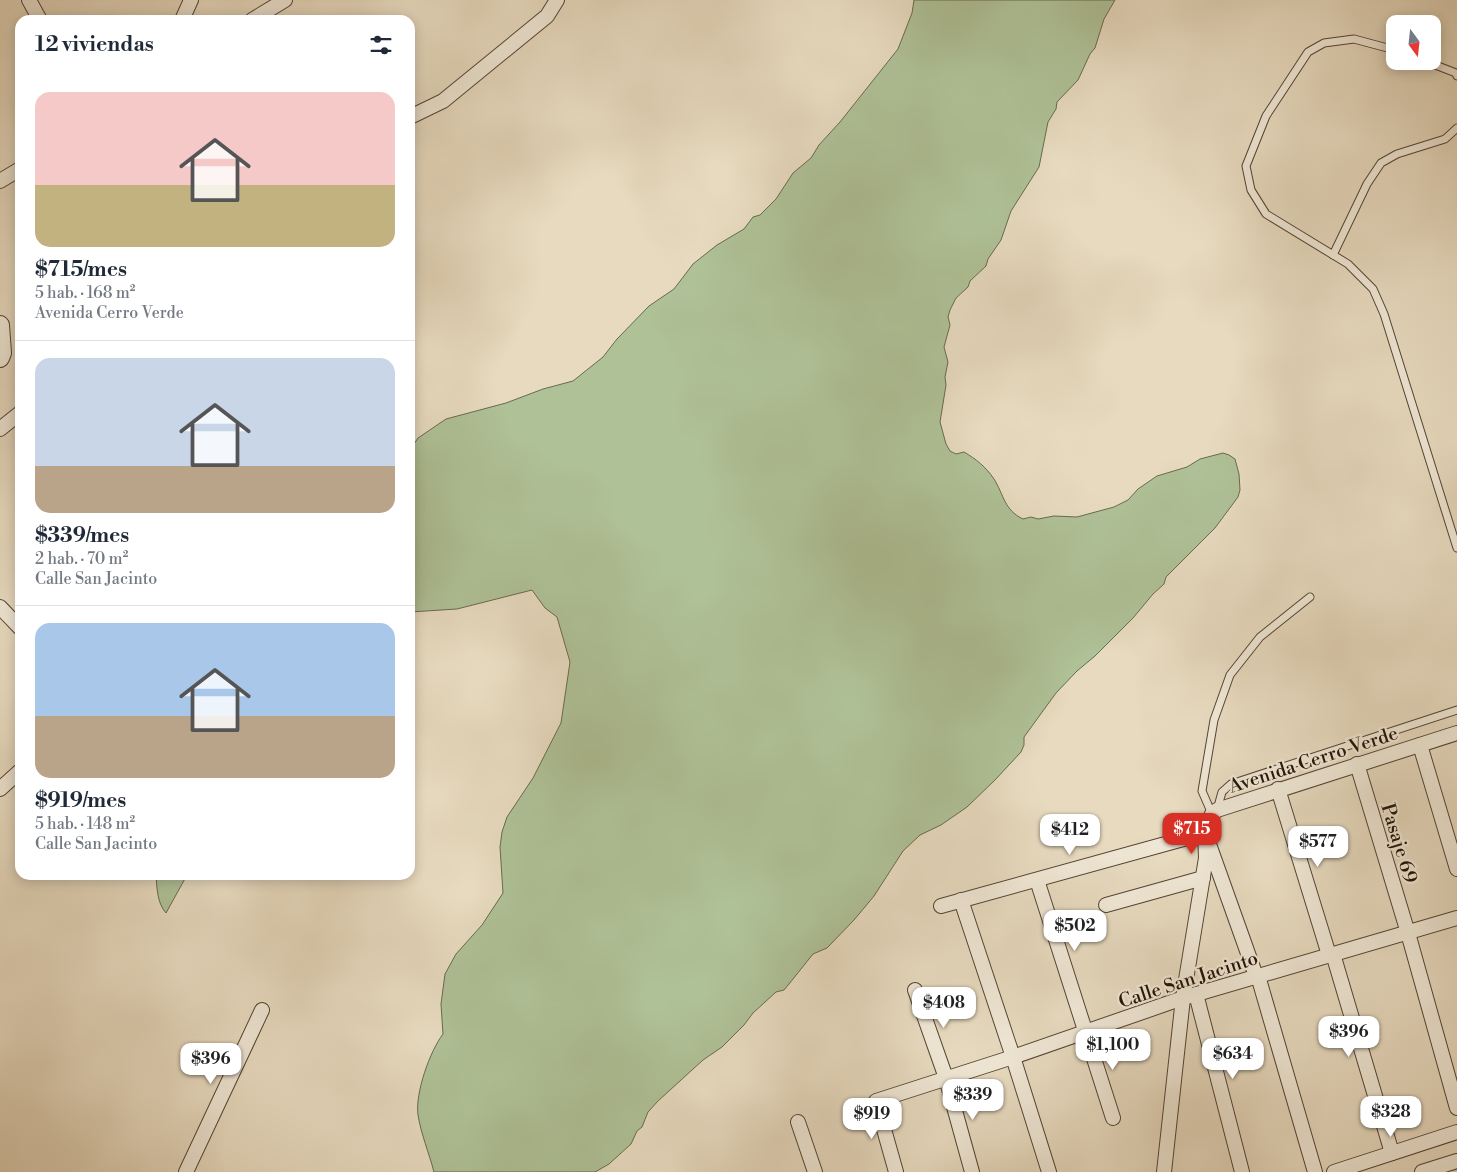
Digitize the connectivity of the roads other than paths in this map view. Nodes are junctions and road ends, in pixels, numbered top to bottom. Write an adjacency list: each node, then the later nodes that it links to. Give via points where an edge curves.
1 (29, 0): 5 (street)
2 (191, 0): 6 (street)
3 (285, 0): 7 (street)
4 (557, 0): 11 (street, via 547,16 443,101)
5 (37, 15)
6 (184, 15)
7 (260, 15)
8 (1386, 48): 15 (lane, via 1354,39 1324,43 1308,52 1266,116 1246,166 1251,190 1266,214)
9 (1441, 67): 10 (lane)
10 (1457, 76)
11 (415, 115)
12 (1457, 128): 15 (lane, via 1445,139 1397,154 1381,163 1367,184)
13 (15, 172): 14 (street)
14 (0, 181)
15 (1333, 255): 20 (lane, via 1348,264 1373,288)
16 (0, 325): 17 (street)
17 (0, 358)
18 (15, 417): 19 (street)
19 (0, 429)
20 (1457, 548)
21 (1310, 597): 31 (lane, via 1260,638 1230,675 1214,720 1202,791)
22 (0, 607): 23 (street)
23 (15, 623)
24 (1457, 710): 31 (lane, via 1231,784 1222,792)
25 (1457, 733): 26 (street, Avenida Cerro Verde)
26 (1420, 744): 27 (street, Avenida Cerro Verde); 33 (street)
27 (1357, 764): 30 (street, Avenida Cerro Verde); 40 (street, Pasaje 69)
28 (15, 776): 29 (street)
29 (0, 789)
30 (1278, 789): 31 (street, Avenida Cerro Verde); 41 (street)
31 (1214, 812): 32 (street, Avenida Cerro Verde)
32 (1205, 833): 34 (street, Avenida Cerro Verde); 35 (street); 42 (street)
33 (1457, 869)
34 (1203, 878): 37 (street); 44 (street, Avenida Cerro Verde)
35 (1038, 880): 36 (street); 46 (street)
36 (961, 900): 38 (street); 47 (street)
37 (1106, 905)
38 (941, 906)
39 (1457, 918): 40 (street, Calle San Jacinto)
40 (1408, 933): 41 (street, Calle San Jacinto); 49 (street, Pasaje 69)
41 (1331, 954): 42 (street, Calle San Jacinto); 53 (street)
42 (1257, 976): 44 (street, Calle San Jacinto); 62 (street)
43 (915, 990): 48 (street)
44 (1190, 996): 46 (street, Calle San Jacinto); 60 (street, Avenida Cerro Verde); 61 (street)
45 (262, 1010): 55 (street)
46 (1086, 1032): 47 (street, Calle San Jacinto); 50 (street)
47 (1013, 1057): 48 (street, Calle San Jacinto); 59 (street)
48 (946, 1078): 57 (street, Calle San Jacinto, via 876,1101); 58 (street)
49 (1457, 1108)
50 (1113, 1118)
51 (798, 1122): 56 (street)
52 (1457, 1132): 53 (street)
53 (1392, 1153): 63 (street)
54 (1457, 1161): 64 (street)
55 (186, 1172)
56 (815, 1172)
57 (896, 1172)
58 (972, 1172)
59 (1049, 1172)
60 (1164, 1172)
61 (1242, 1172)
62 (1316, 1172)
63 (1334, 1172)
64 (1422, 1172)

